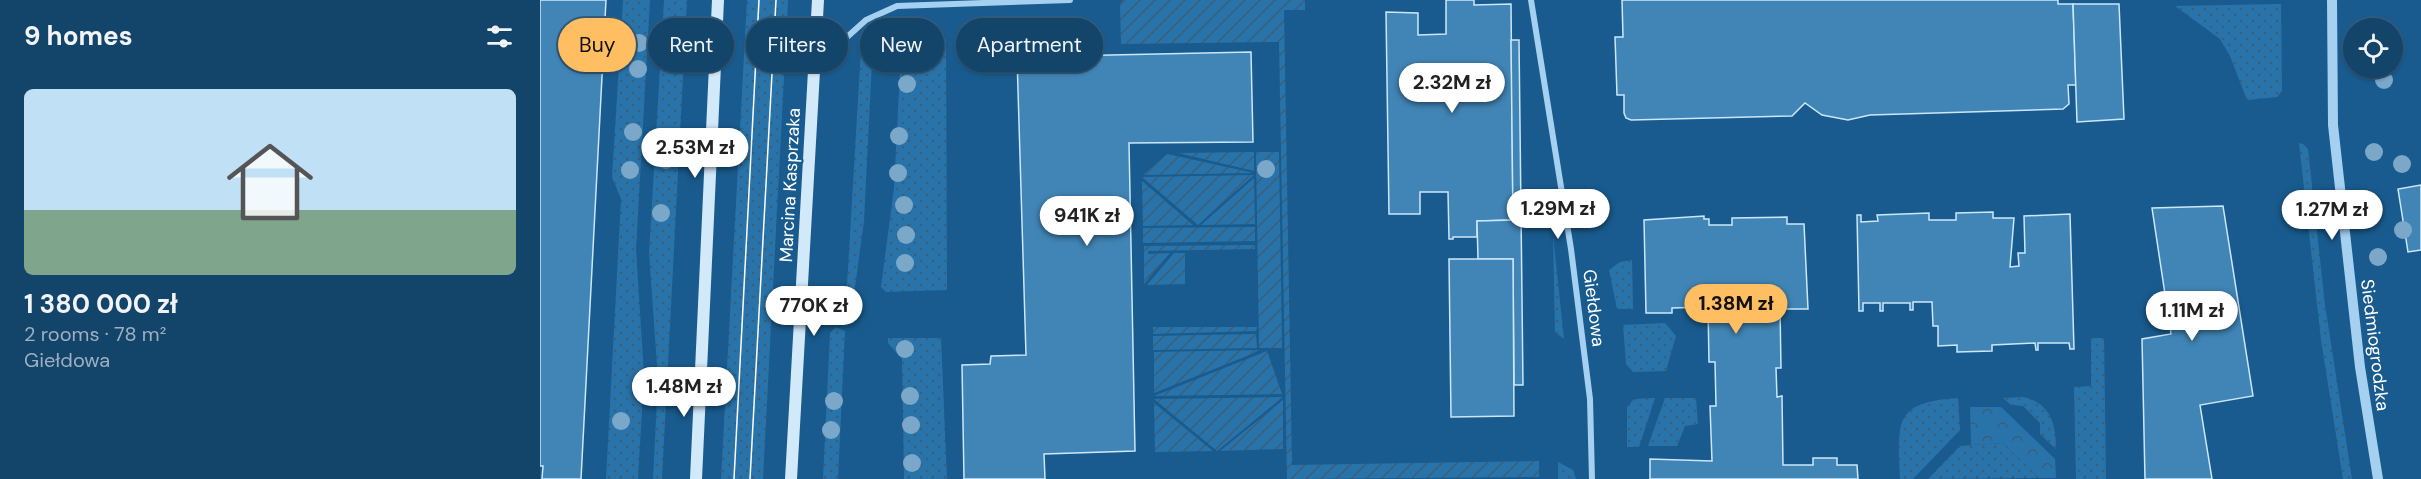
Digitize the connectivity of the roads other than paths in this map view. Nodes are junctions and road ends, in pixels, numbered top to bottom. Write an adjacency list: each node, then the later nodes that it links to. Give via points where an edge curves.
1 (718, 0): 9 (main road)
2 (818, 0): 6 (main road, Marcina Kasprzaka)
3 (1070, 0): 7 (street, via 897,6 866,20)
4 (1531, 0): 11 (street, Giełdowa, via 1574,272 1590,399)
5 (2332, 0): 12 (street, Siedmiogrodzka, via 2333,125 2360,367)
6 (817, 18)
7 (848, 37)
8 (814, 72): 10 (main road, Marcina Kasprzaka)
9 (696, 479)
10 (791, 479)
11 (1592, 479)
12 (2378, 479)

